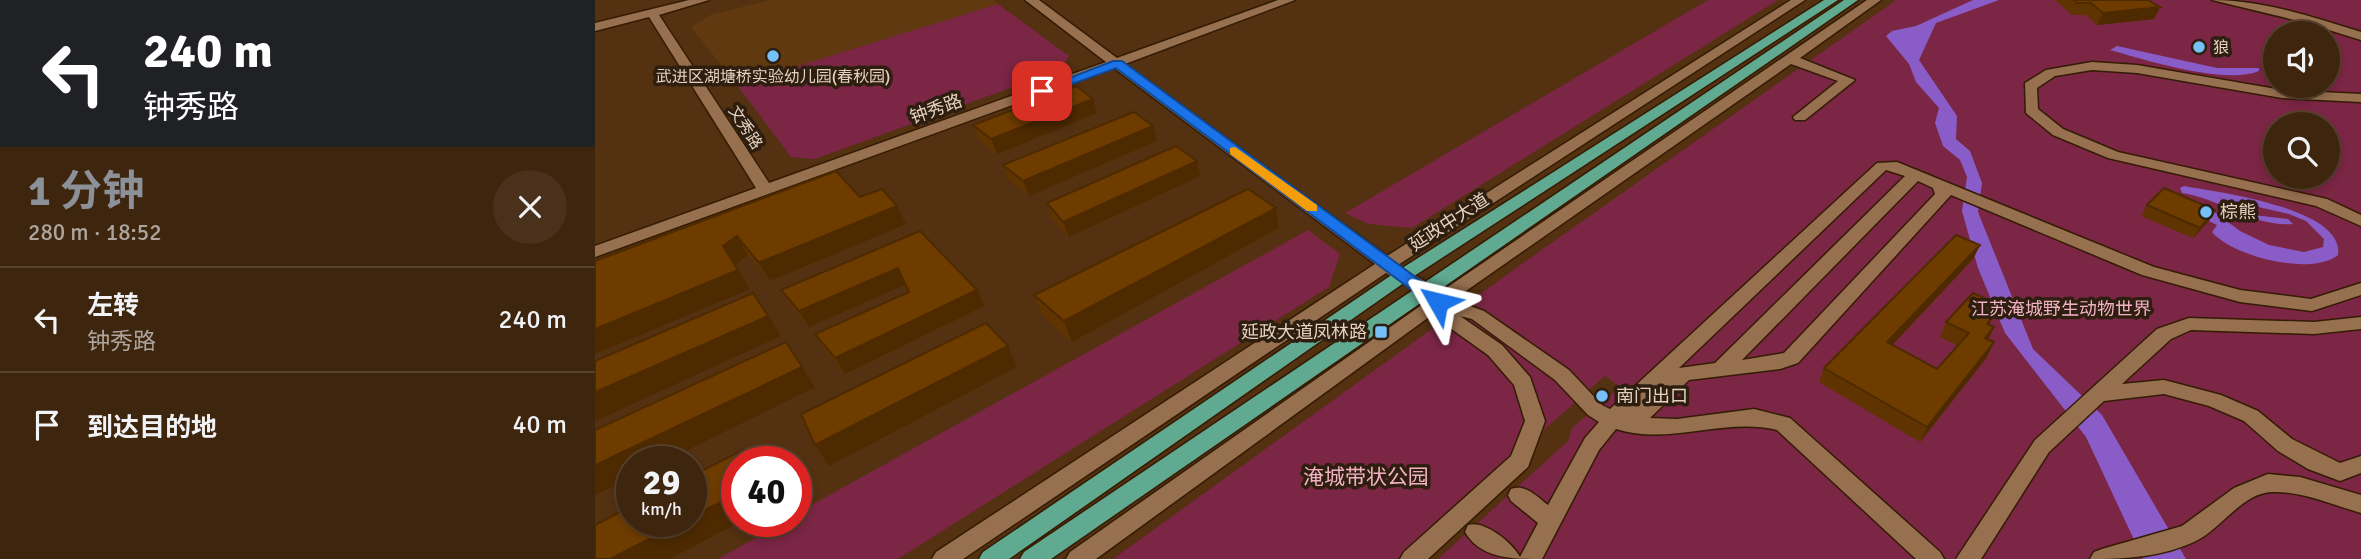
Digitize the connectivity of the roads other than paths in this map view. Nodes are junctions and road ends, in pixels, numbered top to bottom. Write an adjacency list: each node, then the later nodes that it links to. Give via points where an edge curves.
1 (703, 0): 9 (street)
2 (1031, 0): 13 (street)
3 (1289, 0): 13 (street, 钟秀路)
4 (1799, 0): 21 (street)
5 (1832, 0): 22 (main road, 延政中大道)
6 (1852, 0): 24 (main road)
7 (1875, 0): 12 (street)
8 (2218, 0): 11 (street)
9 (652, 13): 10 (street); 18 (street, 文秀路)
10 (595, 27)
11 (2361, 36)
12 (1790, 59): 15 (street, via 1848,80); 24 (street)
13 (1117, 64): 18 (street, 钟秀路); 21 (street)
14 (2361, 98): 19 (street, via 2282,93 2092,66 2051,73 2030,86 2031,110 2057,132 2113,155 2321,202)
15 (1800, 117)
16 (1915, 175): 17 (street); 28 (street); 30 (street, via 1892,165 1882,166)
17 (1940, 185): 25 (street, via 2148,271 2240,296); 28 (street, via 1943,195 1791,358)
18 (766, 191): 20 (street, 钟秀路)
19 (2361, 221)
20 (595, 252)
21 (1387, 264): 22 (street); 36 (street)
22 (1402, 276): 24 (street); 37 (main road, 延政中大道)
23 (2361, 289): 25 (street)
24 (1432, 295): 30 (street, via 1478,315 1562,375 1595,410); 38 (main road); 39 (street); 40 (street, via 1457,324 1495,350 1523,382 1535,421 1520,461)
25 (2312, 305): 27 (street)
26 (2361, 323): 27 (street)
27 (2314, 327): 29 (street, via 2189,324 2164,334)
28 (1721, 369): 30 (street, via 1684,373 1645,412)
29 (2099, 394): 31 (street, via 2164,387 2214,400 2251,416 2285,445 2316,463 2340,472); 44 (street, via 2042,446)
30 (1612, 420): 34 (street, via 1592,444); 43 (street, via 1677,427 1754,417 1783,424)
31 (2361, 464)
32 (1519, 495): 34 (street)
33 (2361, 504): 45 (street, via 2300,486 2268,483 2242,494 2189,534)
34 (1551, 520): 42 (street)
35 (1476, 532): 41 (street)
36 (944, 559)
37 (991, 559)
38 (1032, 559)
39 (1078, 559)
40 (1412, 559)
41 (1509, 559)
42 (1530, 559)
43 (1932, 559)
44 (1968, 559)
45 (2102, 559)

